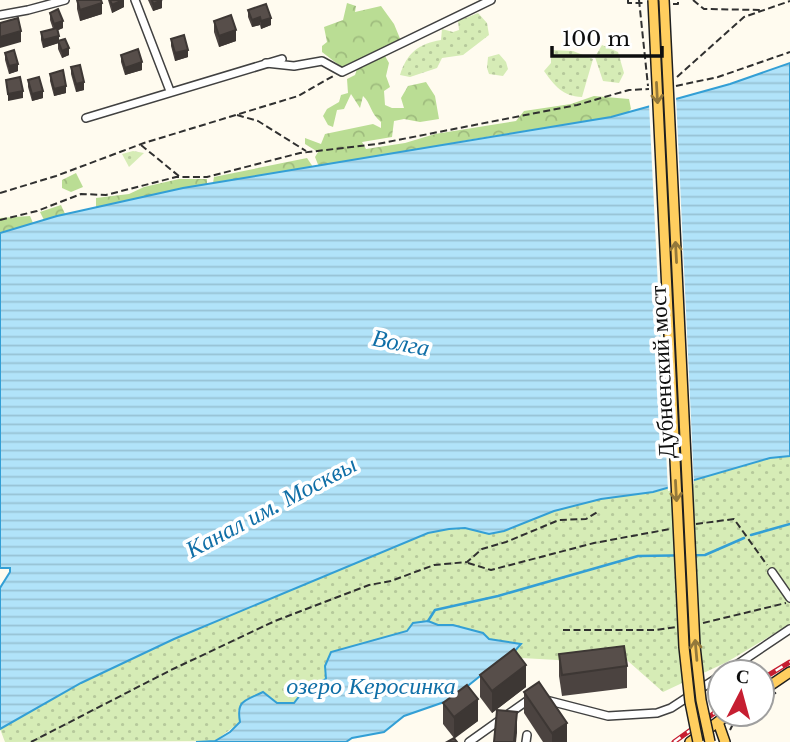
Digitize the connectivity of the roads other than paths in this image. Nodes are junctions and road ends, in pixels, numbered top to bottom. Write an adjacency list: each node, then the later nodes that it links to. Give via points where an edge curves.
1 (65, 0): 6 (street)
2 (135, 0): 9 (street)
3 (491, 0): 8 (street, via 342,72 322,61 294,66)
4 (651, 2): 19 (main road, Дубненский мост, one-way to 19, bridge, via 684,647)
5 (666, 2): 20 (main road, Дубненский мост, one-way to 5, bridge, via 695,646)
6 (0, 15)
7 (282, 59): 8 (street)
8 (266, 63): 9 (street)
9 (170, 91): 10 (street)
10 (86, 118)
11 (772, 572): 12 (street)
12 (790, 598)
13 (790, 629): 14 (street)
14 (747, 658)
15 (706, 685): 17 (street, via 657,713 608,716 531,698)
16 (710, 728): 18 (main road)
17 (469, 742)
18 (690, 742)
19 (698, 742)
20 (710, 742)

